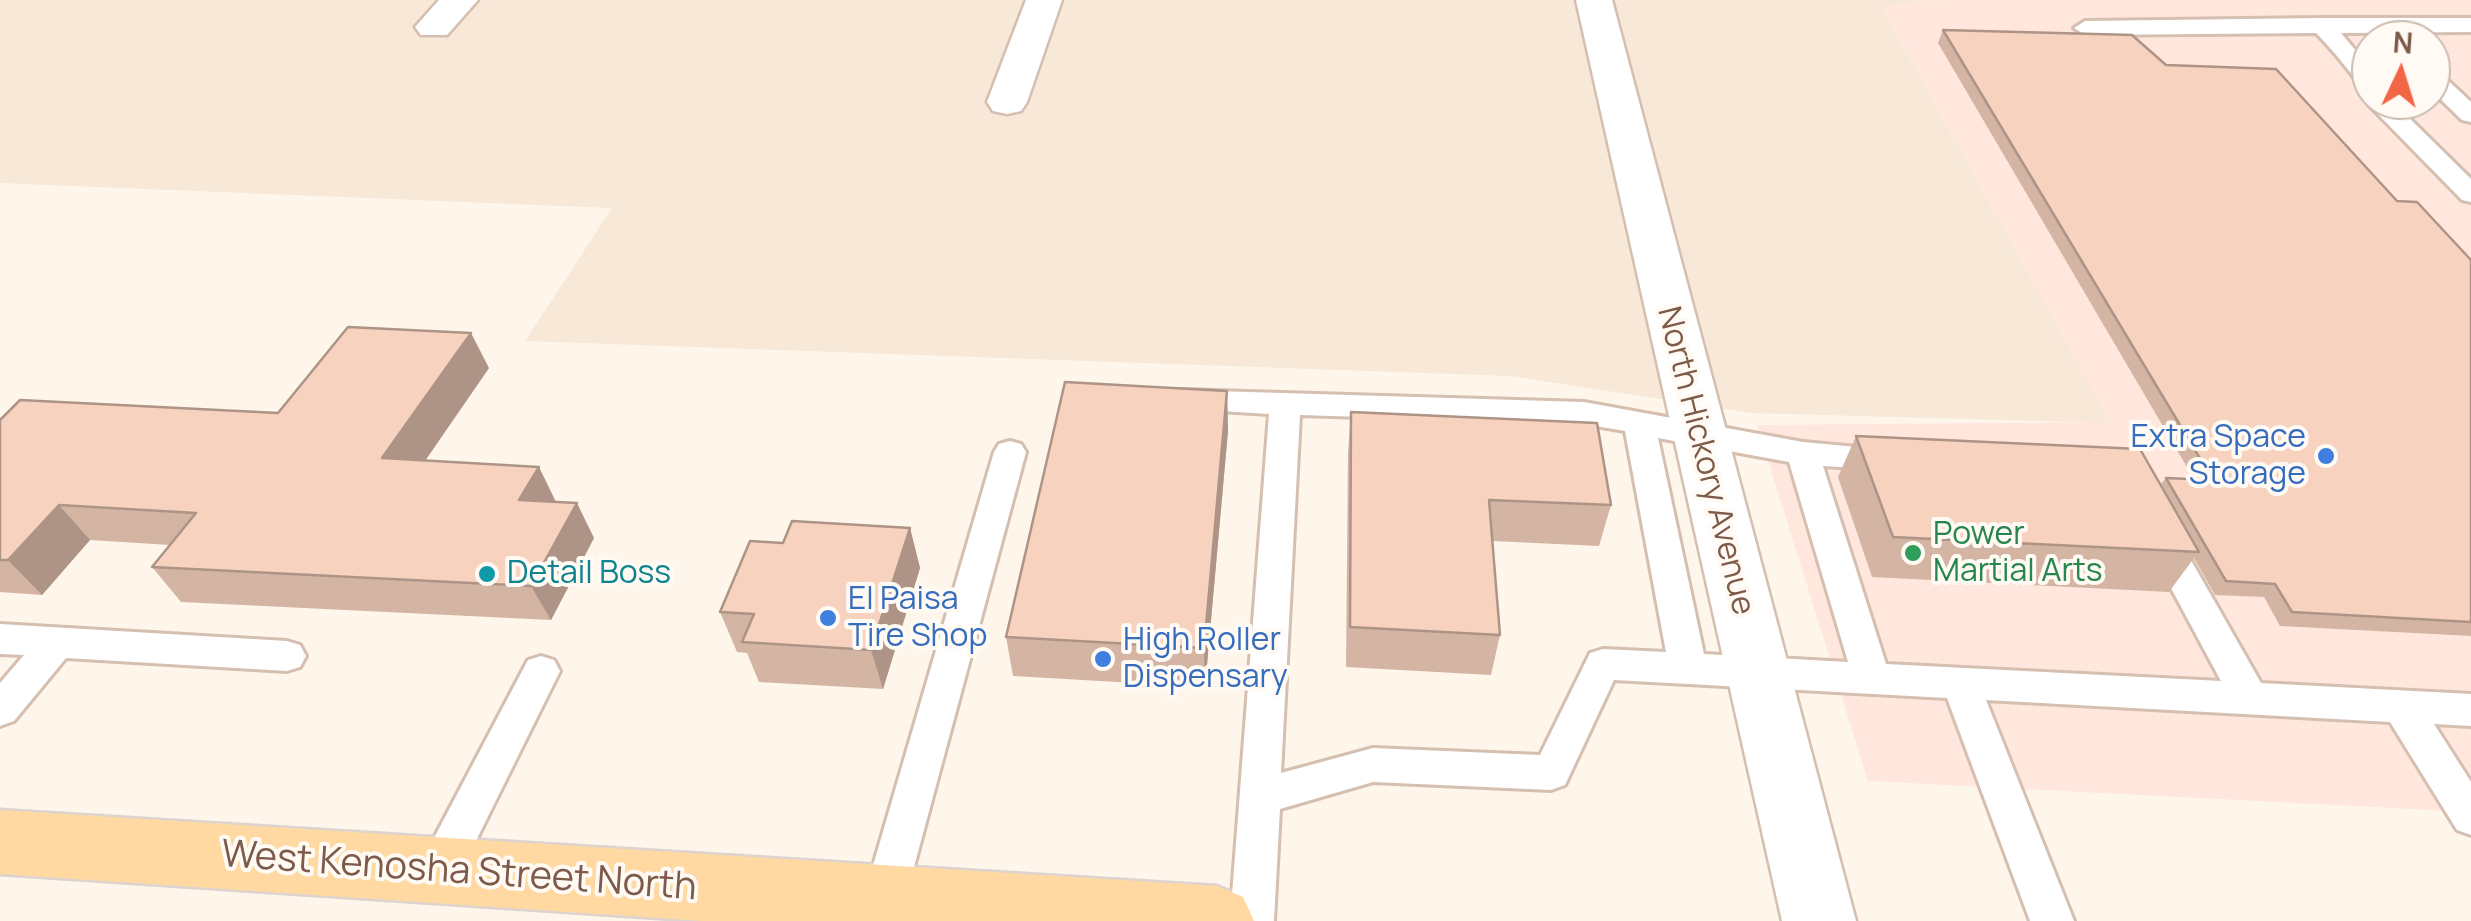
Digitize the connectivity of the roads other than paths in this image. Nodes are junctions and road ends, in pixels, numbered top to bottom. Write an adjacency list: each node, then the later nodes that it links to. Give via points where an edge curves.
1 (460, 0): 5 (street)
2 (1044, 0): 10 (street)
3 (1594, 0): 17 (street, North Hickory Avenue)
4 (2321, 25): 6 (lane); 7 (lane); 8 (lane)
5 (434, 27)
6 (2084, 28)
7 (2351, 28)
8 (2351, 57)
9 (2451, 96): 11 (lane)
10 (1007, 102)
11 (2471, 115)
12 (2397, 120): 13 (lane)
13 (2471, 194)
14 (1151, 400): 15 (lane)
15 (1284, 407): 16 (lane, via 1584,412); 34 (lane)
16 (1639, 420): 17 (lane); 25 (lane)
17 (1698, 436): 19 (lane); 27 (street, North Hickory Avenue)
18 (1010, 452): 38 (lane)
19 (1803, 454): 20 (lane); 28 (lane)
20 (1930, 461)
21 (2142, 504): 30 (lane)
22 (0, 639): 23 (lane)
23 (56, 643): 24 (lane); 32 (lane)
24 (286, 656)
25 (1688, 668): 27 (lane); 34 (lane, via 1603,664 1550,773 1373,765)
26 (541, 671): 37 (lane)
27 (1756, 672): 28 (lane); 42 (street, North Hickory Avenue)
28 (1872, 678): 29 (lane)
29 (1960, 682): 30 (lane); 43 (lane)
30 (2250, 698): 31 (lane)
31 (2401, 706): 33 (lane); 35 (lane)
32 (0, 710)
33 (2471, 710)
34 (1262, 796): 41 (lane)
35 (2471, 817)
36 (0, 842): 37 (main road, West Kenosha Street North)
37 (438, 871): 38 (main road, West Kenosha Street North)
38 (884, 900): 39 (main road, West Kenosha Street North)
39 (995, 914): 40 (main road, West Kenosha Street North)
40 (1217, 921)
41 (1252, 921)
42 (1819, 921)
43 (2052, 921)

